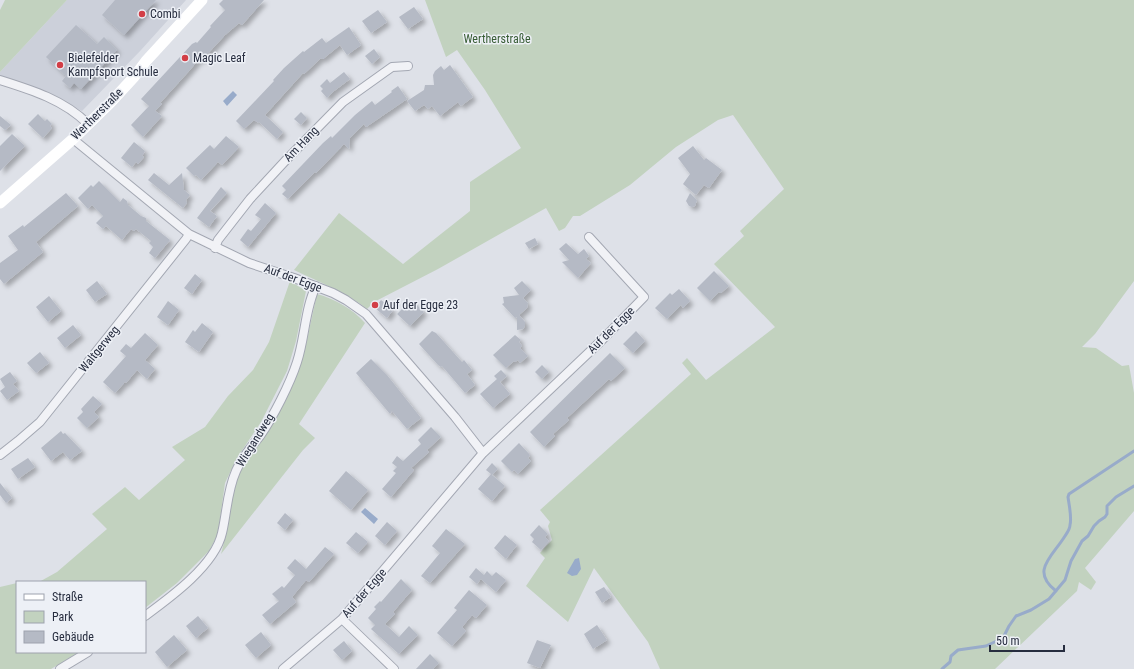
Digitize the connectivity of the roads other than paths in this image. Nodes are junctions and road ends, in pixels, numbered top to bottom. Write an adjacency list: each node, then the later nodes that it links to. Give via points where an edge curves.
1 (202, 0): 4 (main road, Wertherstraße, via 134,77)
2 (408, 66): 9 (street, Am Hang, via 392,67 343,102 250,199 218,240)
3 (0, 80): 4 (street, via 47,97 72,110)
4 (88, 124): 5 (main road, Wertherstraße)
5 (73, 139): 6 (main road, Wertherstraße); 7 (street, Auf der Egge)
6 (0, 203)
7 (188, 234): 9 (street, Auf der Egge); 12 (street, Waltgerweg, via 186,240 40,422)
8 (589, 237): 11 (street, Auf der Egge, via 644,297)
9 (215, 248): 10 (street, Auf der Egge, via 249,263)
10 (316, 286): 11 (street, Auf der Egge, via 340,296 366,314); 13 (street, Wiegandweg, via 297,362 274,411 236,471 216,550 199,571)
11 (483, 453): 14 (street, Auf der Egge)
12 (0, 455)
13 (146, 615)
14 (342, 619): 17 (street, Auf der Egge); 18 (street)
15 (86, 653): 16 (street)
16 (60, 669)
17 (283, 669)
18 (394, 669)

